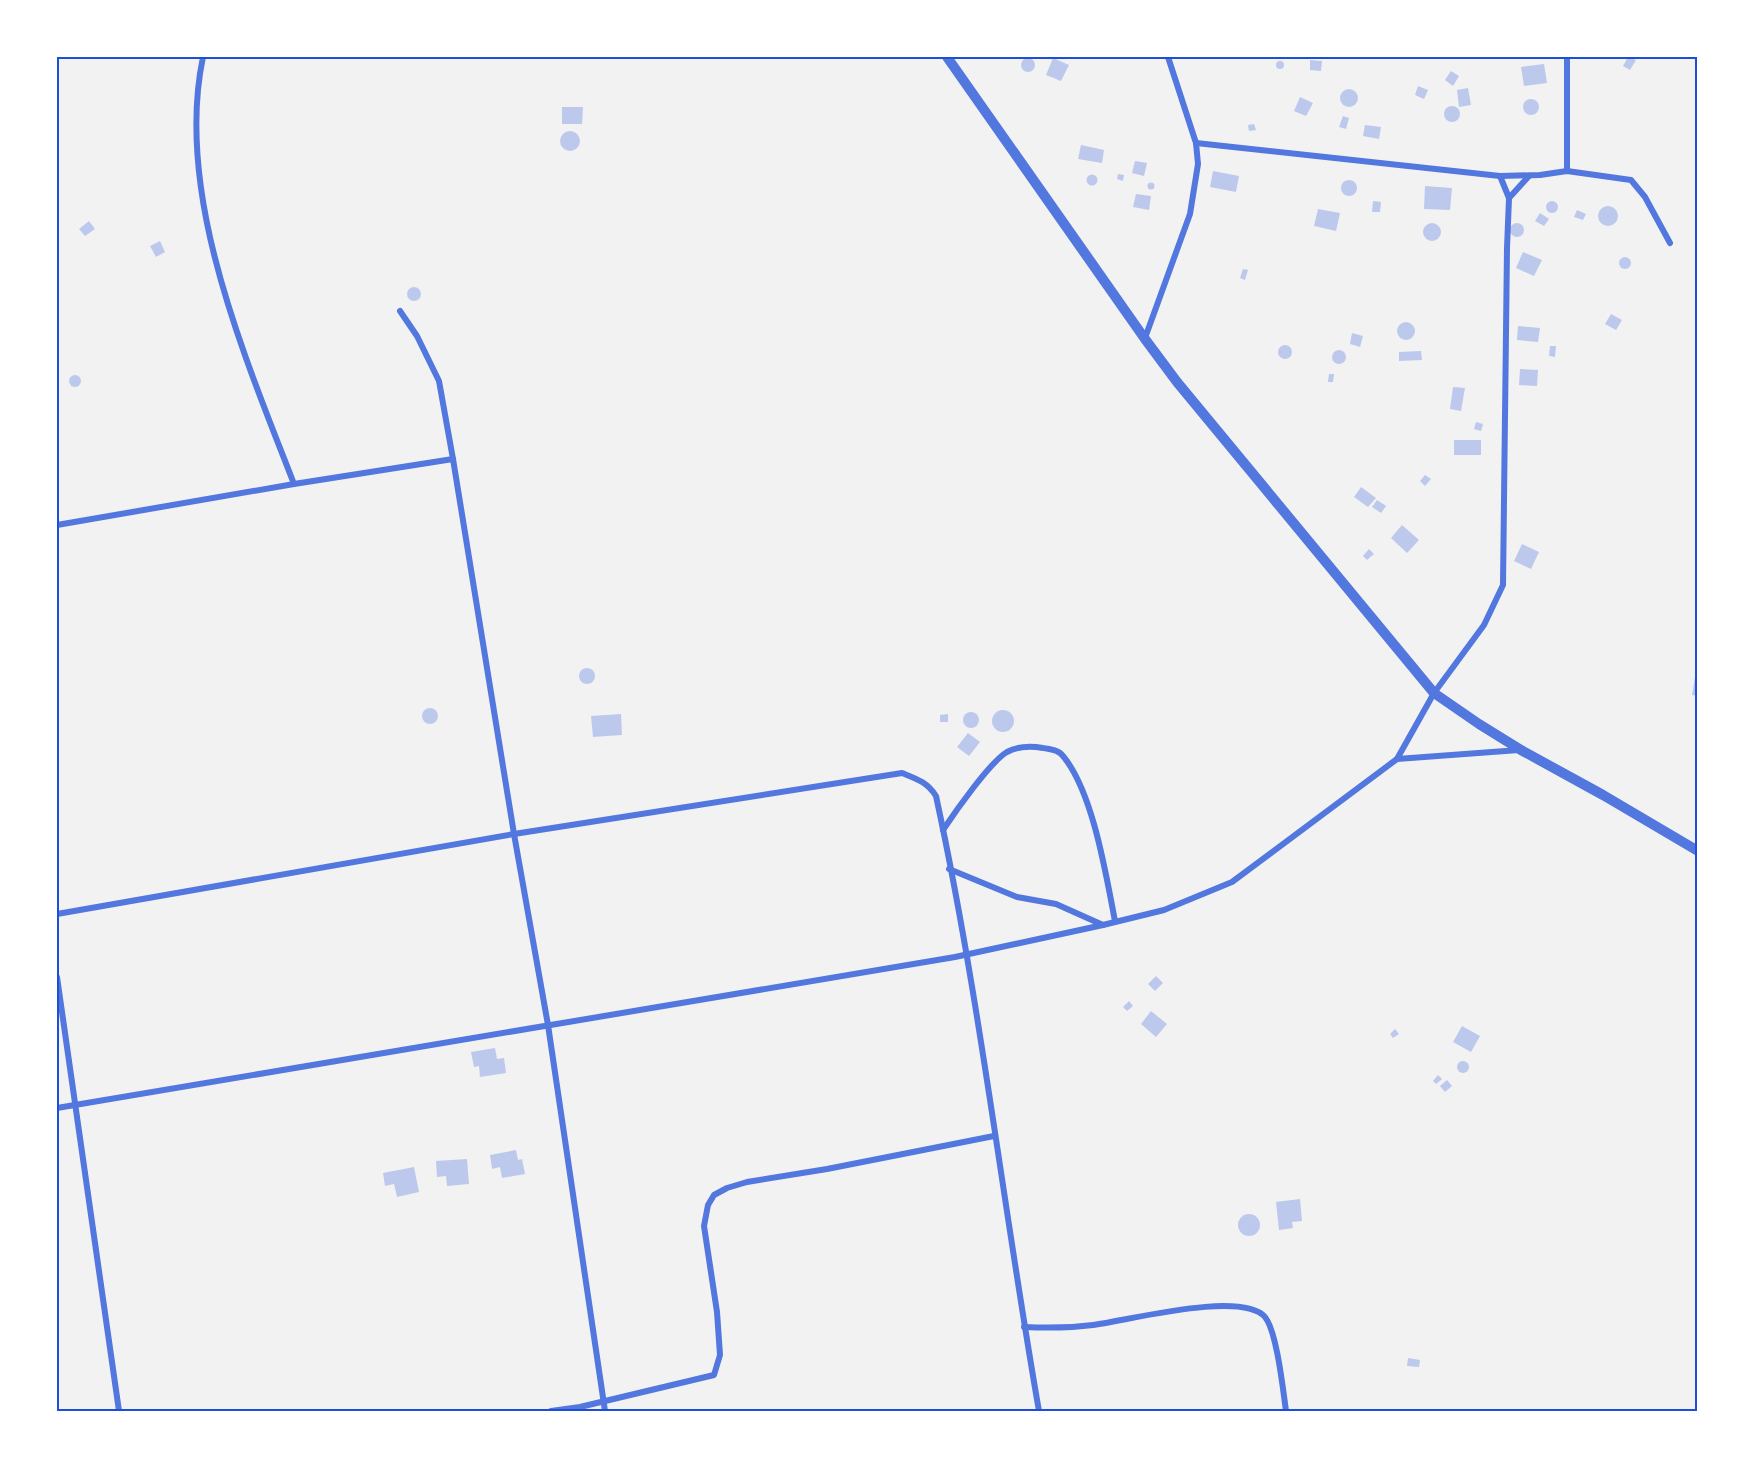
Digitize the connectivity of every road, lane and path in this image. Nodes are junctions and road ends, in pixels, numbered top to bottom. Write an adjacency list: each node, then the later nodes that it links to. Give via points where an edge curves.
1 (203, 57): 14 (street, via 196,119 204,207 233,322)
2 (947, 57): 12 (street)
3 (1168, 57): 5 (street)
4 (1567, 57): 6 (street)
5 (1196, 142): 7 (street); 12 (street, via 1198,164 1190,214)
6 (1567, 171): 8 (street); 10 (street, via 1631,180)
7 (1500, 176): 8 (street); 9 (street)
8 (1529, 176): 9 (street)
9 (1509, 198): 16 (street, via 1503,585 1484,625)
10 (1670, 243)
11 (400, 311): 13 (street, via 439,381)
12 (1145, 339): 16 (street)
13 (453, 459): 14 (street); 20 (street)
14 (294, 484): 15 (street)
15 (57, 525)
16 (1434, 693): 17 (street); 18 (street)
17 (1521, 750): 18 (street); 21 (street)
18 (1396, 759): 24 (street, via 1232,882 1164,910)
19 (943, 830): 20 (street, via 936,796 929,785 902,773); 22 (street); 24 (street, via 1006,753 1031,746 1053,749 1062,754 1076,777 1094,825)
20 (514, 834): 23 (street); 28 (street)
21 (1698, 851)
22 (949, 869): 25 (street, via 1017,897 1056,904); 26 (street)
23 (57, 915)
24 (1115, 921): 25 (street)
25 (1103, 925): 26 (street)
26 (968, 954): 28 (street); 31 (street)
27 (57, 977): 29 (street)
28 (548, 1025): 29 (street); 33 (street)
29 (76, 1105): 30 (street); 34 (street)
30 (57, 1108)
31 (994, 1136): 32 (street); 33 (street, via 747,1182 714,1195 704,1226 720,1355 714,1375)
32 (1024, 1327): 37 (street); 38 (street, via 1095,1325 1197,1308 1232,1307 1257,1312 1264,1317 1275,1346)
33 (604, 1401): 35 (street); 36 (street)
34 (119, 1411)
35 (551, 1411)
36 (604, 1411)
37 (1039, 1411)
38 (1286, 1411)

